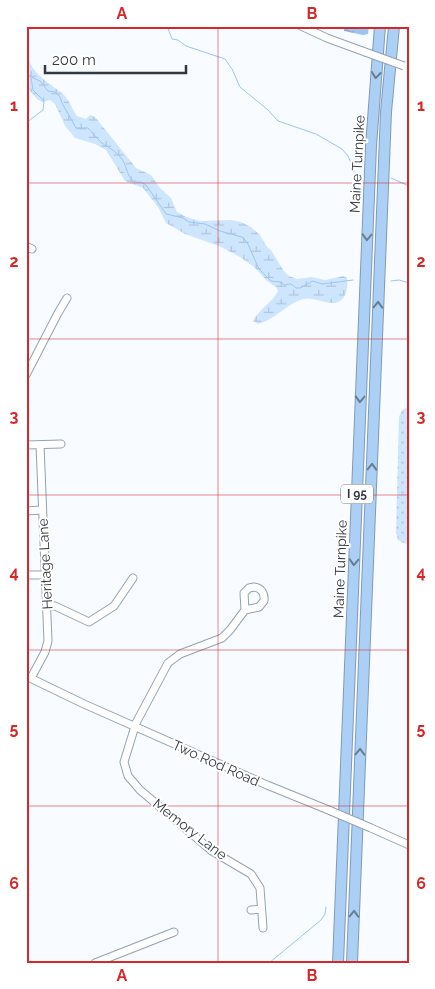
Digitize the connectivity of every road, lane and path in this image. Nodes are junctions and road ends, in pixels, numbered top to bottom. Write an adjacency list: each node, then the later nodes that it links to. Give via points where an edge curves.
1 (301, 26): 4 (street, bridge)
2 (380, 26): 25 (highway, Maine Turnpike / I 95, one-way to 25, via 371,146)
3 (394, 26): 26 (highway, Maine Turnpike / I 95, one-way to 3, via 386,122)
4 (406, 67)
5 (68, 298): 6 (street)
6 (26, 375)
7 (61, 444): 9 (street)
8 (26, 445): 9 (street)
9 (40, 445): 10 (street, Heritage Lane)
10 (42, 510): 11 (street); 13 (street, Heritage Lane)
11 (26, 511)
12 (26, 575): 13 (street)
13 (45, 575): 15 (street, Heritage Lane)
14 (133, 578): 15 (street, via 114,606 89,622)
15 (47, 605): 17 (street, Heritage Lane, via 47,646)
16 (245, 610): 18 (street, Memory Lane, via 222,638 170,661)
17 (28, 677): 18 (street, Two Rod Road)
18 (135, 727): 19 (street, Two Rod Road, bridge); 20 (street, Memory Lane, via 124,758 131,780 212,850 251,874 260,888)
19 (409, 845)
20 (262, 909): 21 (street); 22 (street, Memory Lane)
21 (251, 910)
22 (263, 928)
23 (174, 932): 24 (street)
24 (95, 963)
25 (338, 963)
26 (352, 963)

